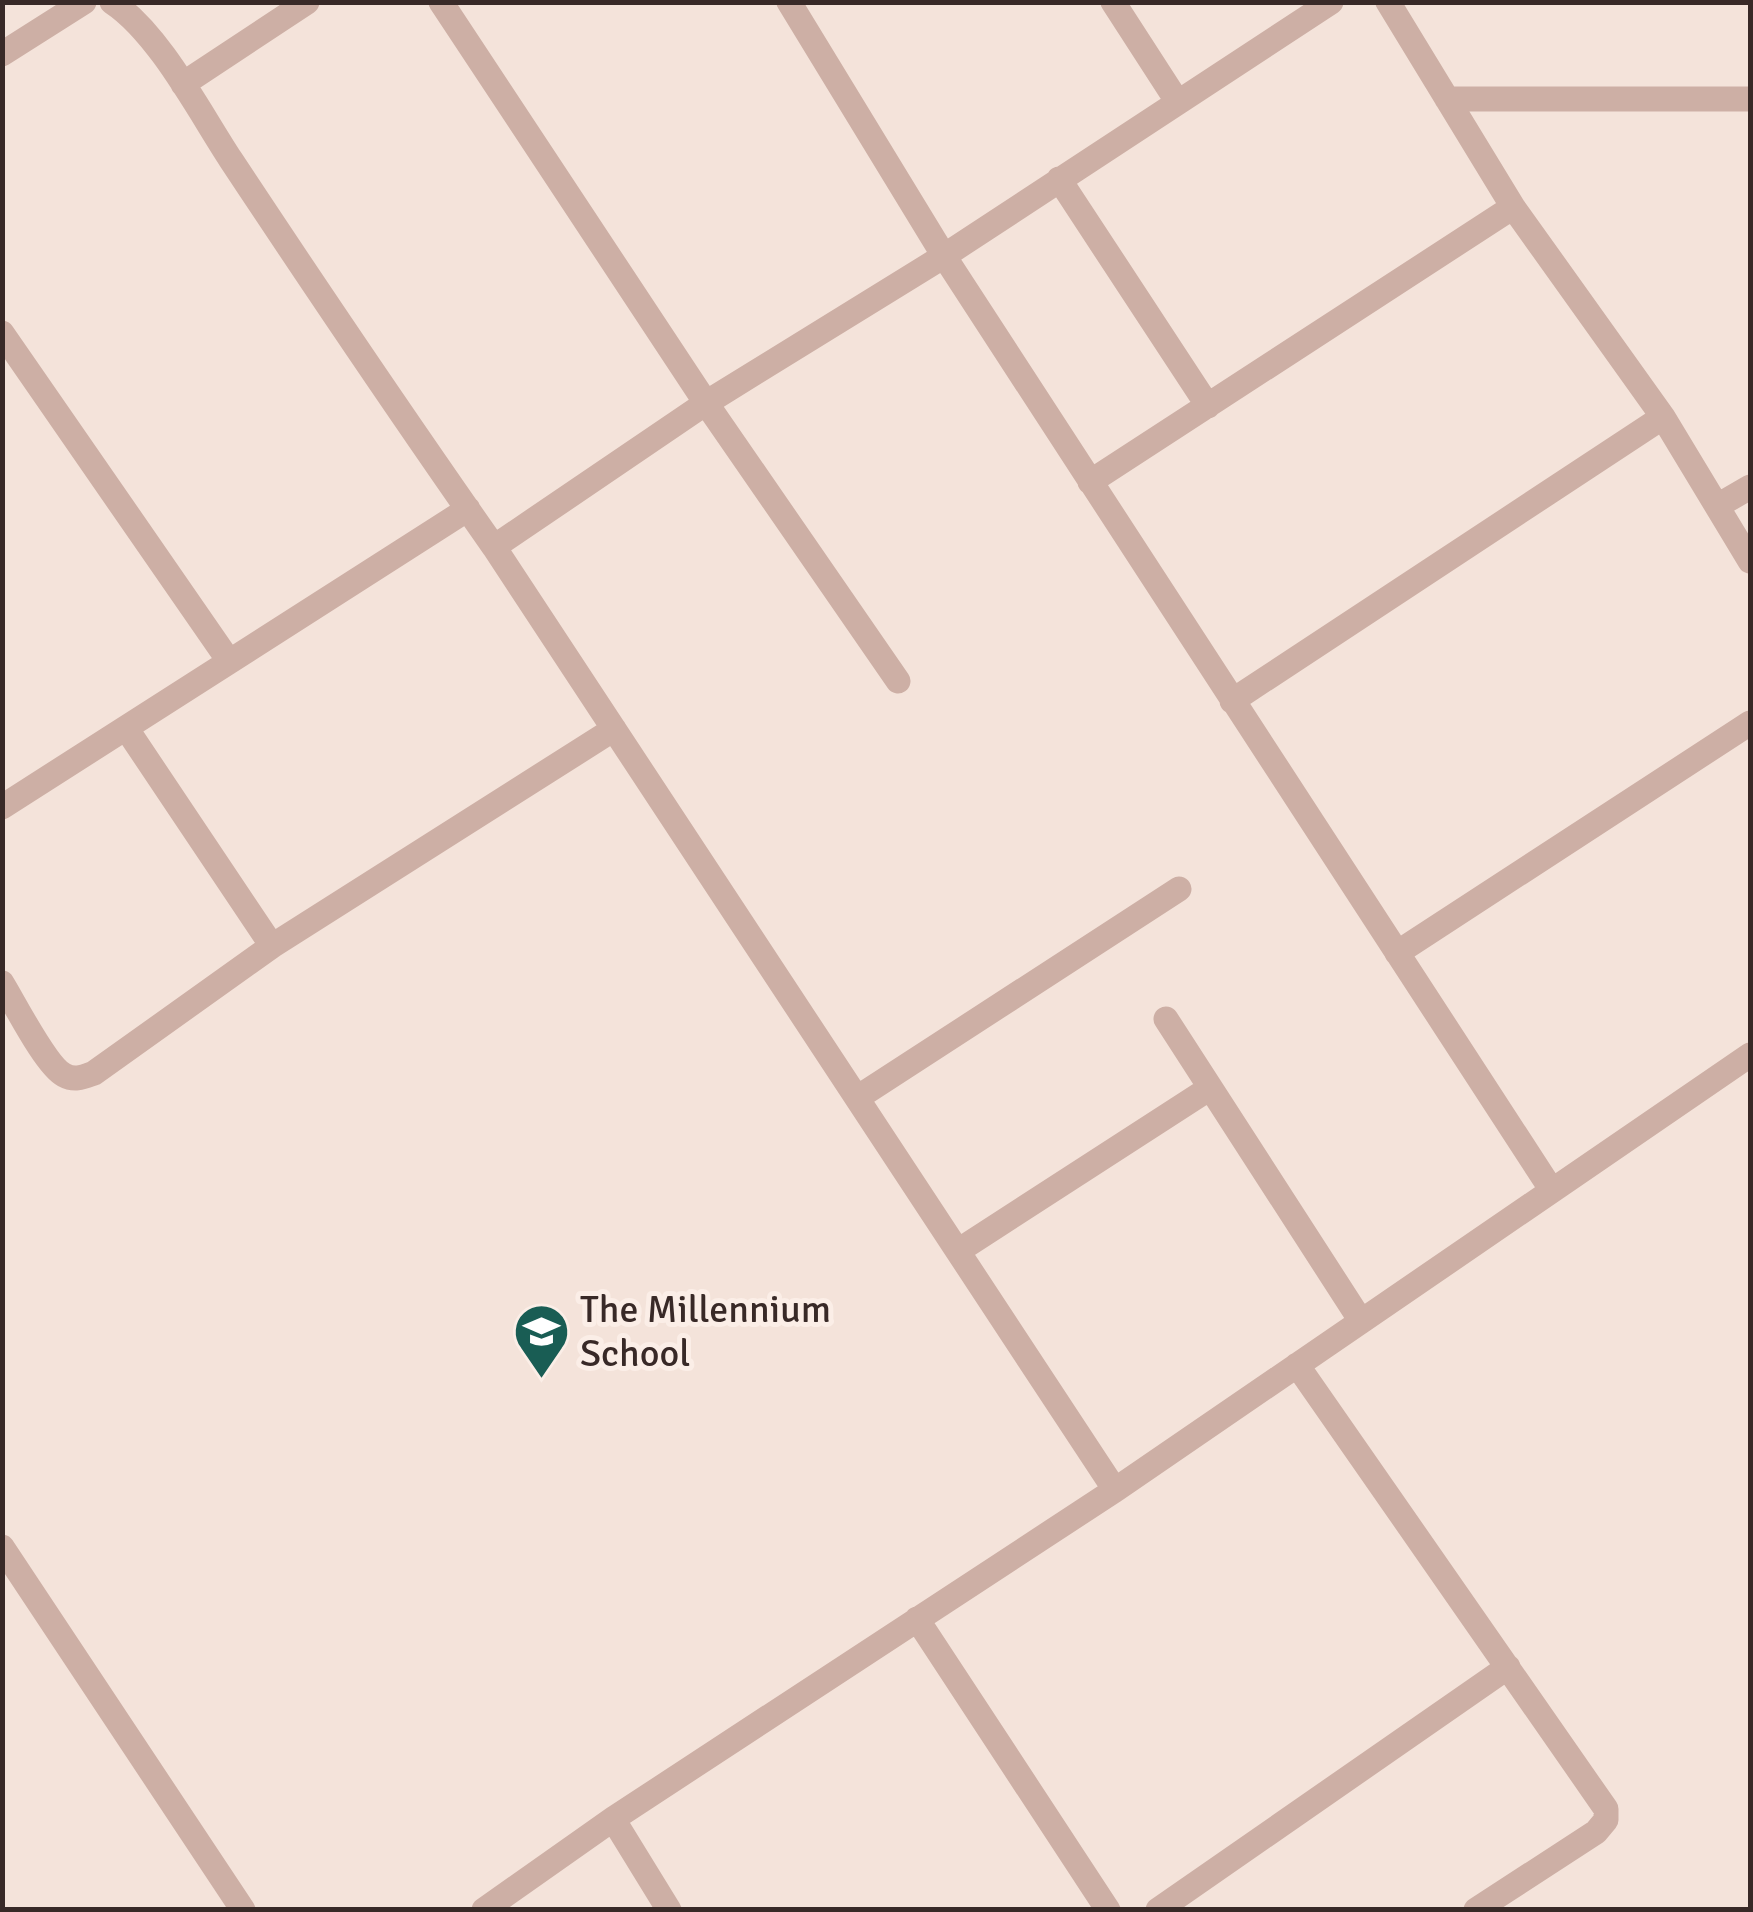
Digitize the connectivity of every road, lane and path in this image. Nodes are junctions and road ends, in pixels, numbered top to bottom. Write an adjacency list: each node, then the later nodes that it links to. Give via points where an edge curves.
1 (84, 2): 9 (street)
2 (112, 2): 10 (street)
3 (307, 2): 10 (street)
4 (441, 2): 18 (street)
5 (789, 2): 16 (street)
6 (1113, 2): 13 (street)
7 (1331, 2): 13 (street)
8 (1388, 2): 11 (street)
9 (2, 54)
10 (183, 84): 24 (street)
11 (1446, 99): 12 (street); 15 (street)
12 (1750, 100)
13 (1176, 101): 14 (street)
14 (1059, 179): 16 (street); 19 (street)
15 (1513, 208): 19 (street); 20 (street)
16 (944, 256): 18 (street); 21 (street)
17 (2, 333): 27 (street)
18 (706, 403): 25 (street); 28 (street)
19 (1208, 406): 21 (street)
20 (1663, 417): 23 (street); 29 (street)
21 (1090, 482): 29 (street)
22 (1750, 487): 23 (street)
23 (1719, 505): 26 (street)
24 (468, 509): 25 (street); 27 (street)
25 (494, 547): 32 (street)
26 (1750, 561)
27 (230, 661): 31 (street)
28 (898, 682)
29 (1232, 701): 36 (street)
30 (1750, 723): 36 (street)
31 (126, 728): 33 (street); 35 (street)
32 (614, 729): 35 (street); 41 (street)
33 (3, 806)
34 (1179, 889): 41 (street)
35 (272, 946): 37 (street, via 79,1079 53,1067)
36 (1397, 954): 42 (street)
37 (2, 984)
38 (1166, 1019): 40 (street)
39 (1750, 1055): 42 (street)
40 (1210, 1088): 43 (street); 44 (street)
41 (857, 1098): 43 (street)
42 (1551, 1189): 44 (street)
43 (958, 1251): 46 (street)
44 (1361, 1321): 45 (street)
45 (1296, 1365): 46 (street); 49 (street)
46 (1115, 1490): 48 (street)
47 (2, 1547): 51 (street)
48 (917, 1620): 50 (street); 54 (street)
49 (1508, 1667): 55 (street); 56 (street, via 1600,1797 1606,1820)
50 (613, 1820): 52 (street); 53 (street)
51 (243, 1910)
52 (484, 1910)
53 (669, 1910)
54 (1108, 1910)
55 (1158, 1910)
56 (1476, 1910)

